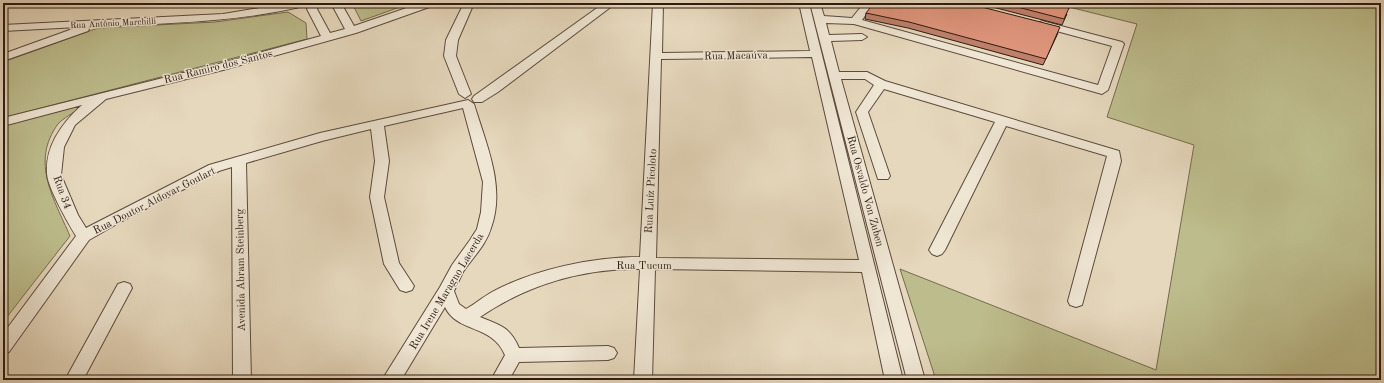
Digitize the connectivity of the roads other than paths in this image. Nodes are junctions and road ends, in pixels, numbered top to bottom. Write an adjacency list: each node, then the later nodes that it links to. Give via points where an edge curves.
1 (277, 3): 13 (street, Rua Antônio Marchilli)
2 (304, 3): 13 (street, Rua Antônio Marchilli)
3 (314, 3): 20 (street, via 312,9)
4 (319, 3): 20 (street, via 317,8)
5 (336, 3): 19 (street)
6 (432, 3): 19 (street, Rua Ramiro dos Santos)
7 (469, 3): 30 (street, Rua Irene Maragno Lacerda, via 452,40 450,56)
8 (611, 3): 30 (street, Rua Doutor Aldovar Goulart, via 502,84)
9 (658, 3): 25 (street, Rua Luíz Picoloto)
10 (804, 3): 24 (street, Rua Osvaldo Von Zuben)
11 (815, 3): 14 (street, Rua Osvaldo Von Zuben)
12 (869, 3): 15 (street)
13 (223, 18): 17 (street, Rua Antônio Marchilli)
14 (819, 19): 15 (street); 22 (street, Rua Osvaldo Von Zuben)
15 (855, 21): 16 (street, via 1102,90 1118,44); 21 (street)
16 (1034, 22)
17 (97, 24): 18 (street, Rua Antônio Marchilli); 26 (street)
18 (3, 28)
19 (352, 31): 20 (street, Rua Ramiro dos Santos)
20 (330, 37): 29 (street, Rua Ramiro dos Santos)
21 (862, 37): 22 (street); 23 (street)
22 (825, 38): 27 (street, Rua Osvaldo Von Zuben)
23 (867, 50)
24 (816, 54): 25 (street, Rua Macaúva); 39 (street, Rua Osvaldo Von Zuben)
25 (656, 56): 38 (street, Rua Luíz Picoloto)
26 (3, 58)
27 (835, 75): 28 (street, via 867,76); 54 (street, Rua Osvaldo Von Zuben)
28 (881, 84): 31 (street); 35 (street, via 862,112)
29 (106, 94): 32 (street, Rua Ramiro dos Santos); 36 (street, Rua 34, via 70,123 57,147 54,175 71,216)
30 (468, 99): 33 (street, Rua Doutor Aldovar Goulart, via 427,112); 42 (street, Rua Irene Maragno Lacerda, via 490,182 488,212 484,229 457,269)
31 (1002, 120): 37 (street); 43 (street, via 1114,154)
32 (3, 122)
33 (377, 123): 34 (street, Rua Doutor Aldovar Goulart); 40 (street, via 382,161 377,197 392,264)
34 (239, 161): 36 (street, Rua Doutor Aldovar Goulart, via 214,168); 49 (street, Avenida Abram Steinberg)
35 (883, 176)
36 (84, 236): 45 (street, Rua Doutor Aldovar Goulart)
37 (937, 250)
38 (647, 264): 39 (street, Rua Tucum); 44 (street, Rua Tucum, via 619,264 567,271 518,286); 52 (street, Rua Luíz Picoloto)
39 (868, 266): 53 (street, Rua Osvaldo Von Zuben)
40 (406, 286)
41 (124, 288): 48 (street)
42 (446, 291): 44 (street, via 453,308); 50 (street, Rua Irene Maragno Lacerda)
43 (1076, 301)
44 (466, 318): 47 (street, via 499,332 508,341)
45 (3, 347)
46 (608, 353): 47 (street)
47 (514, 355): 51 (street)
48 (74, 380)
49 (242, 380)
50 (391, 380)
51 (500, 380)
52 (643, 380)
53 (894, 380)
54 (916, 380)

